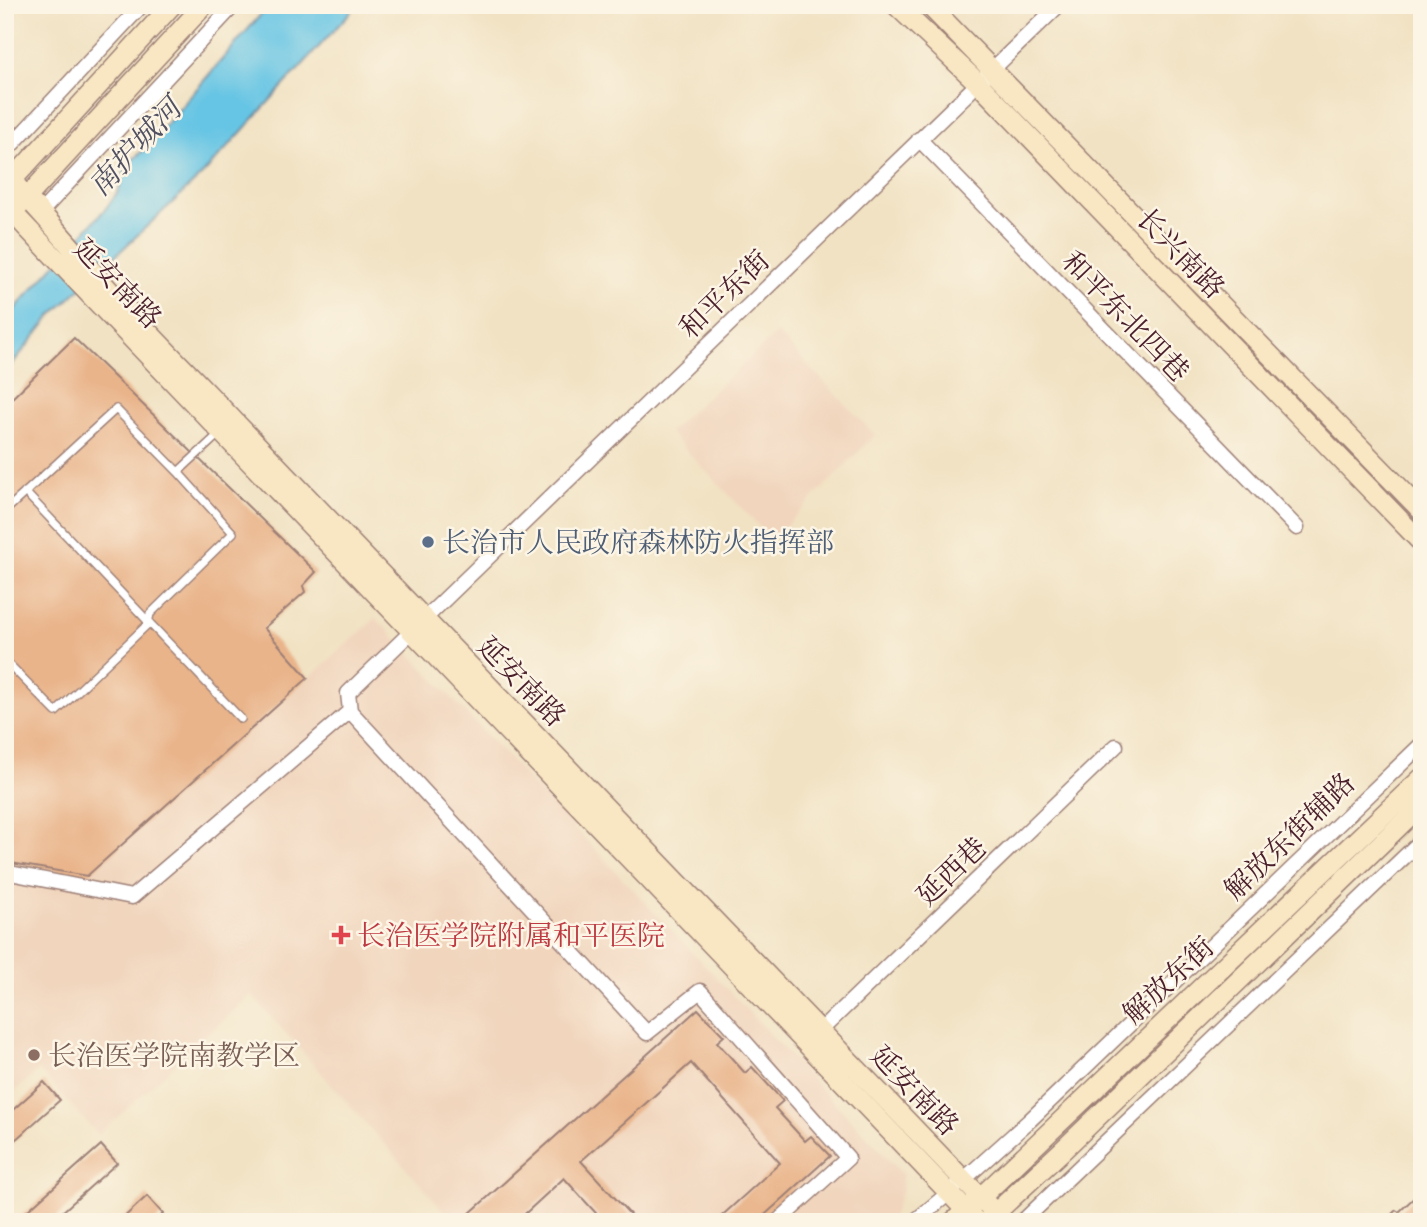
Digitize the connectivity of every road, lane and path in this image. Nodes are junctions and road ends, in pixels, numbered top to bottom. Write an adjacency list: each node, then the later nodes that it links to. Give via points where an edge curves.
1 (142, 5): 10 (street)
2 (172, 5): 11 (main road)
3 (204, 5): 12 (main road)
4 (234, 5): 12 (street)
5 (896, 5): 8 (main road, 长兴南路)
6 (929, 5): 8 (main road, 长兴南路)
7 (1059, 5): 8 (street, 和平东街)
8 (985, 76): 9 (street, 和平东街); 18 (main road, 长兴南路); 20 (main road, 长兴南路)
9 (919, 139): 19 (street, 和平东北四巷); 22 (street, 和平东街)
10 (5, 152)
11 (7, 182): 12 (main road, 延安南路)
12 (24, 211): 13 (main road, 延安南路); 13 (main road, 延安南路, via 36,237)
13 (102, 295): 14 (main road, 延安南路)
14 (229, 427): 15 (lane); 22 (main road, 延安南路)
15 (178, 472): 16 (lane, via 116,409); 21 (lane, via 233,533 149,614)
16 (25, 492): 17 (lane); 21 (lane)
17 (5, 511)
18 (1422, 511)
19 (1297, 528)
20 (1422, 543)
21 (148, 624): 23 (lane, via 56,712); 25 (lane)
22 (419, 626): 24 (street, 和平东街, via 348,693); 32 (main road, 延安南路); 33 (main road, 延安南路)
23 (5, 660)
24 (350, 712): 31 (street, via 132,897); 36 (street, via 647,1032 700,991 848,1158)
25 (241, 719)
26 (1422, 744): 33 (street, 解放东街辅路)
27 (1116, 746): 32 (street, 延西巷)
28 (1422, 778): 34 (main road, 解放东街)
29 (1422, 804): 35 (main road, 解放东街)
30 (1422, 840): 38 (street)
31 (5, 872)
32 (820, 1031): 33 (main road, 延安南路)
33 (957, 1186): 34 (main road, 延安南路); 37 (street, 解放东街辅路)
34 (970, 1213): 35 (main road, 延安南路)
35 (996, 1219)
36 (777, 1222)
37 (914, 1222)
38 (1022, 1222)

